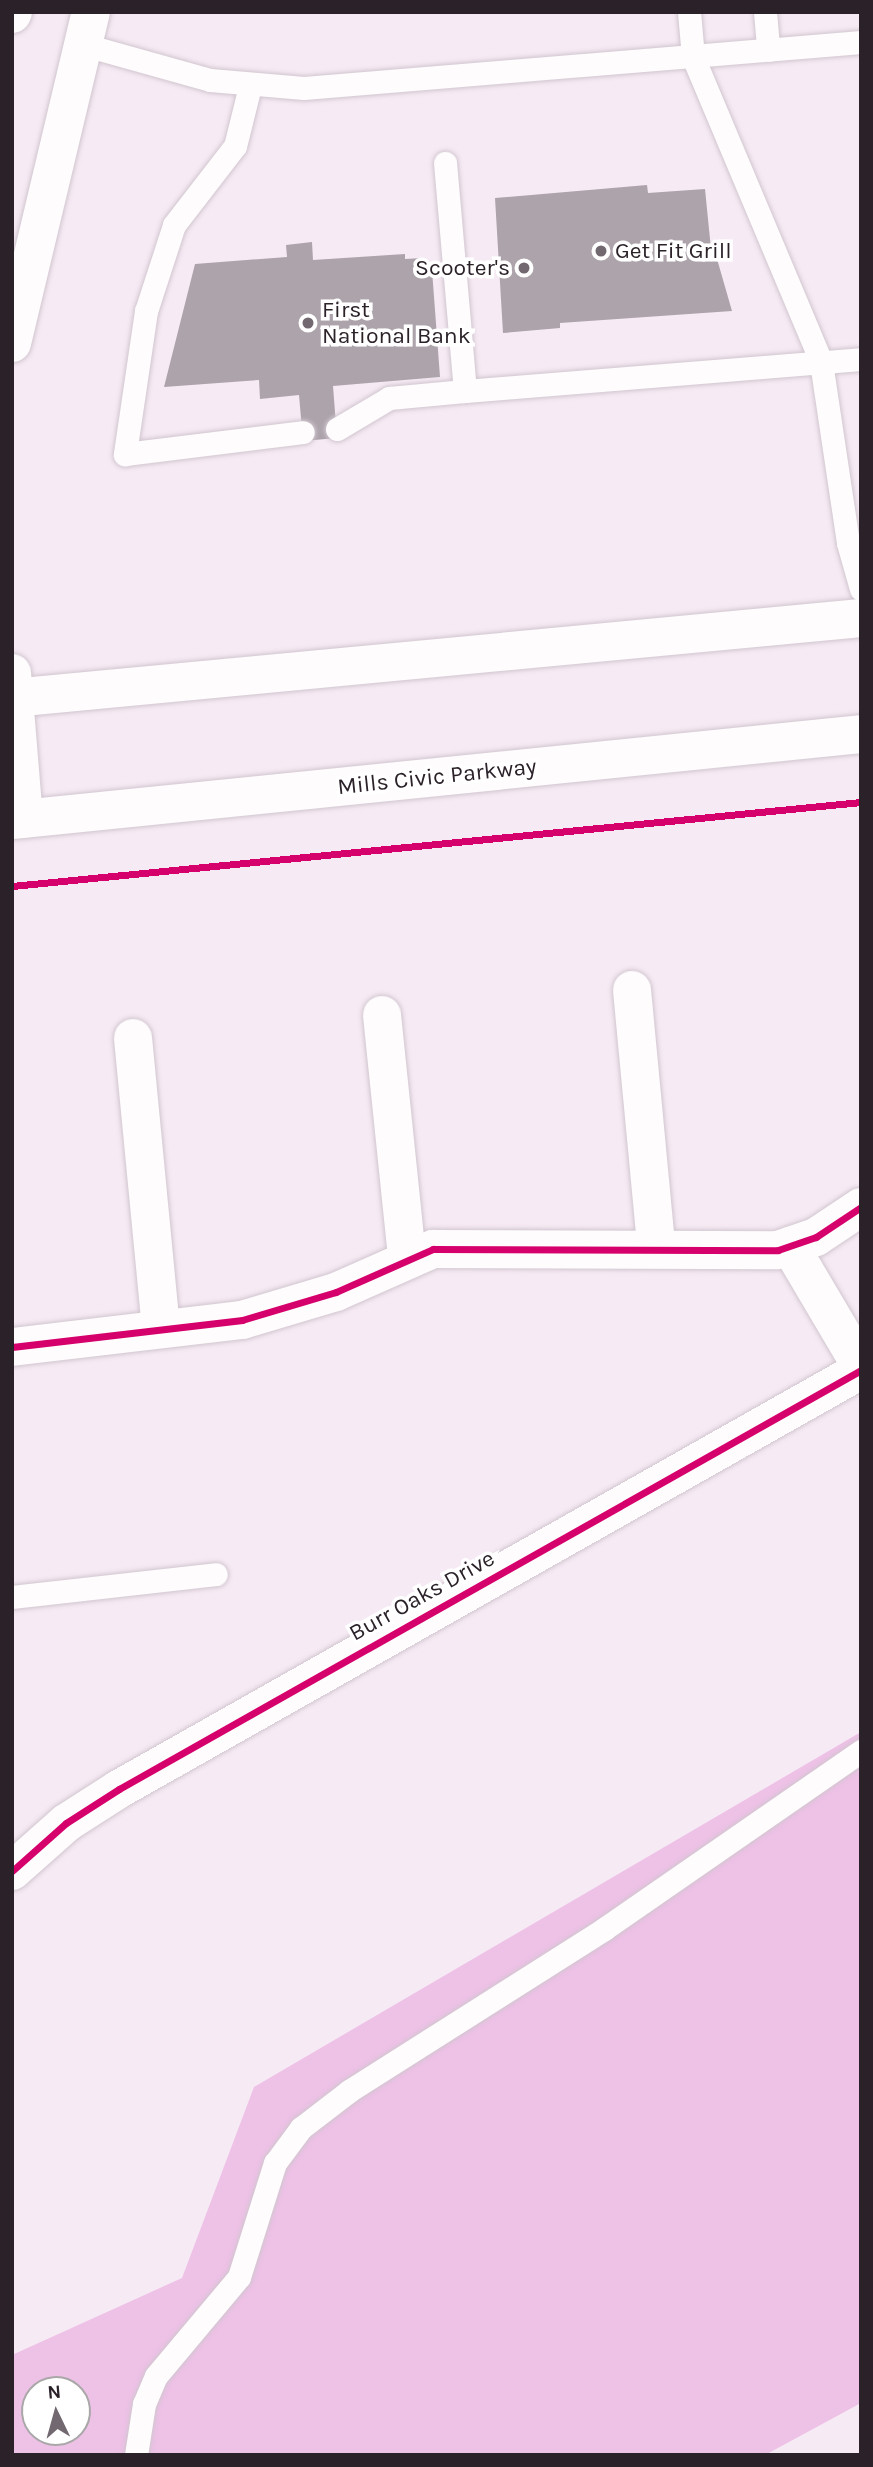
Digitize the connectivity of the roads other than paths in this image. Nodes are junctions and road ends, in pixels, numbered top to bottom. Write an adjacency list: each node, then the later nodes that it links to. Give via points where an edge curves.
1 (689, 12): 6 (lane)
2 (765, 12): 5 (lane)
3 (88, 29): 7 (lane, via 210,80); 9 (street)
4 (861, 43): 5 (lane)
5 (768, 50): 6 (lane)
6 (693, 57): 7 (lane, via 437,80 304,88); 11 (lane)
7 (250, 86): 14 (lane, via 235,146 174,225 146,311 125,454)
8 (445, 163): 12 (lane)
9 (12, 343)
10 (861, 359): 11 (lane)
11 (821, 362): 12 (lane); 15 (lane, via 848,543)
12 (465, 391): 13 (lane, via 389,398)
13 (337, 429)
14 (303, 432)
15 (861, 589)
16 (861, 618): 17 (street)
17 (13, 690): 19 (street)
18 (861, 734): 19 (street, Mills Civic Parkway)
19 (18, 820)
20 (632, 990): 24 (street)
21 (382, 1015): 26 (street)
22 (132, 1038): 27 (street)
23 (861, 1207): 25 (street, via 816,1237)
24 (656, 1246): 25 (street, via 778,1250); 26 (street, via 433,1248)
25 (790, 1246): 29 (street)
26 (407, 1257): 27 (street, via 337,1292 242,1321)
27 (161, 1329): 28 (street)
28 (12, 1347)
29 (861, 1368): 33 (street, Burr Oaks Drive, via 119,1789 66,1823)
30 (216, 1574): 31 (lane)
31 (12, 1597)
32 (861, 1751): 34 (lane, via 581,1945 349,2091 301,2127 275,2163 239,2277 156,2376 144,2404)
33 (12, 1871)
34 (136, 2455)

